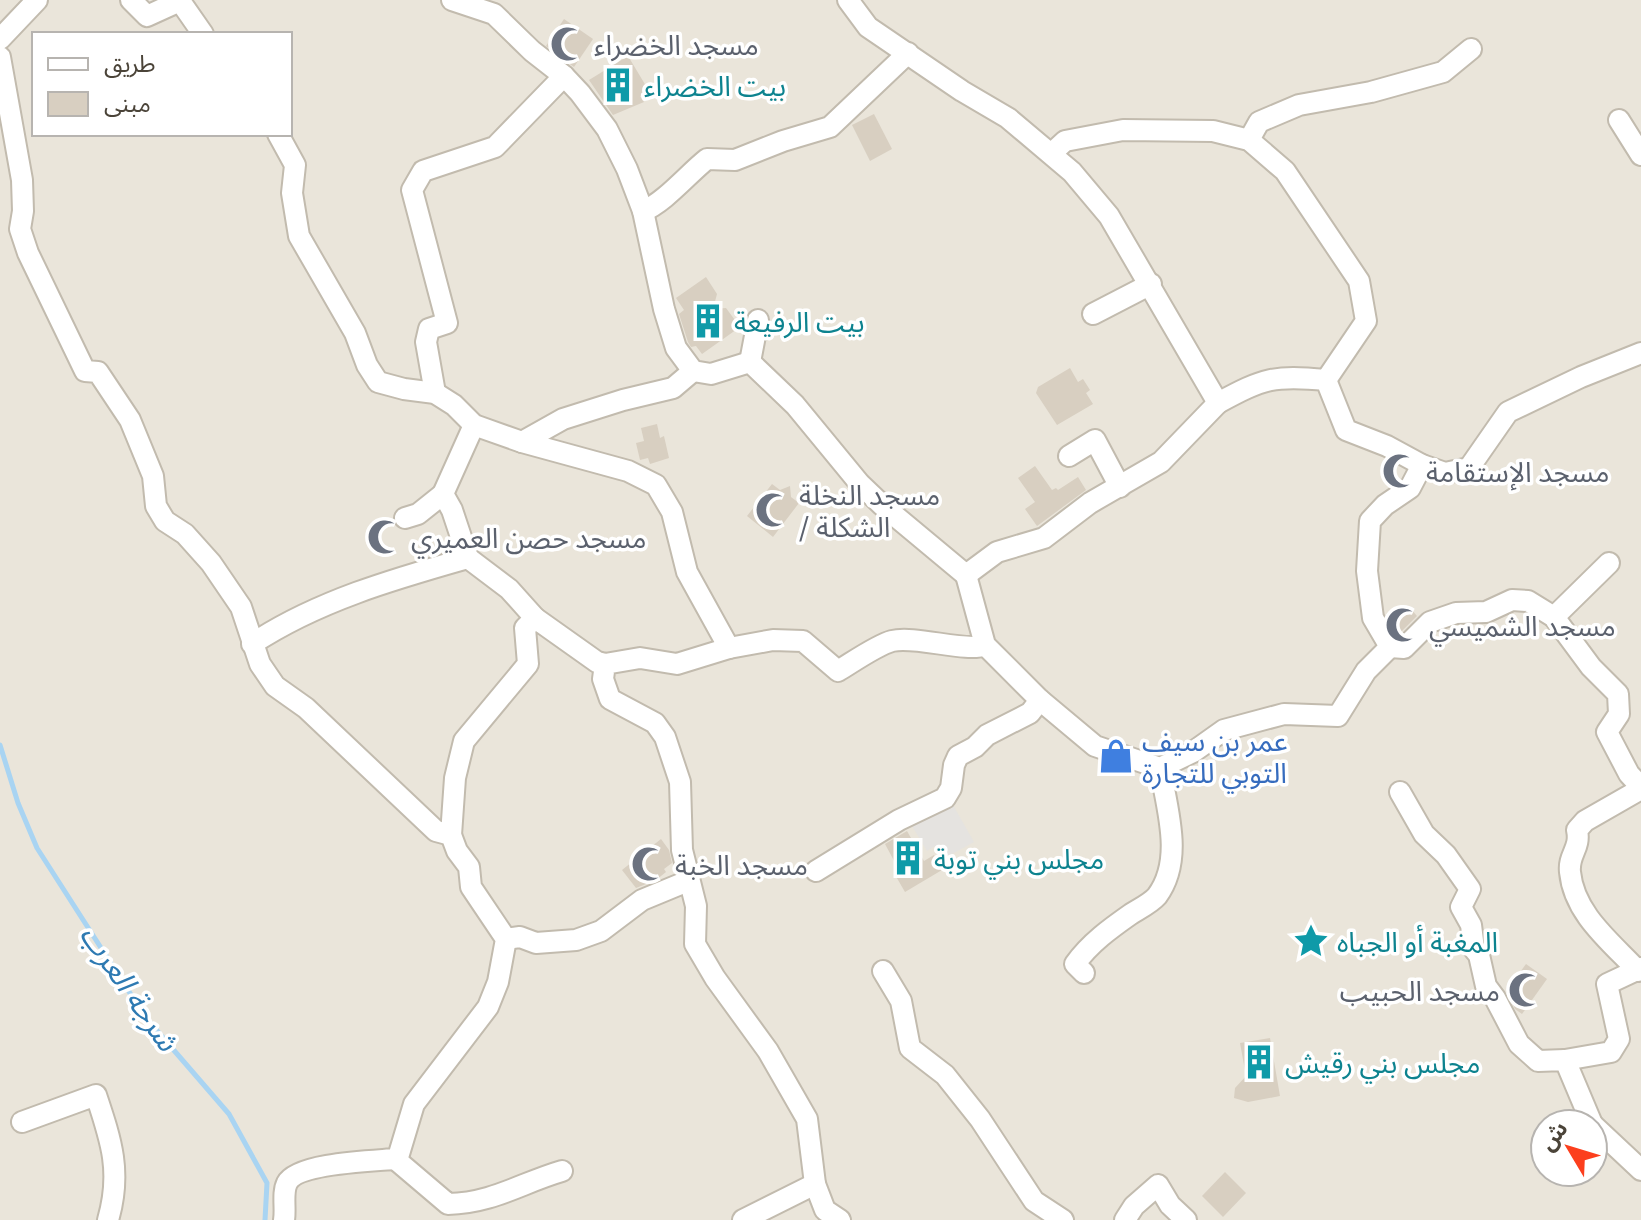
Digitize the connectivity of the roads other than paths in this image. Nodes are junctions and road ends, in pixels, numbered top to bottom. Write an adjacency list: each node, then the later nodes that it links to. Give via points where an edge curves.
1 (37, 0): 7 (street)
2 (131, 0): 6 (street, via 147,16 180,1)
3 (452, 0): 5 (street)
4 (848, 0): 9 (street, via 868,27)
5 (499, 7): 11 (street, via 532,51)
6 (202, 32)
7 (0, 39)
8 (1471, 49): 14 (street, via 1443,72 1299,105 1259,122)
9 (908, 53): 15 (street); 17 (street, via 830,127 735,160 707,159 658,205)
10 (0, 57): 39 (street, via 22,180 20,229 28,253 85,371 98,372 130,420 153,476 156,506 211,563 241,607)
11 (564, 76): 17 (street, via 607,129); 25 (street, via 495,147 423,171 412,190 447,323 429,329 426,342)
12 (1619, 120): 16 (street)
13 (279, 136): 25 (street, via 295,165 292,193 299,236 355,333 367,365 378,382)
14 (1249, 140): 15 (street, via 1213,131 1123,130 1065,141); 24 (street, via 1285,171 1359,281 1366,321)
15 (1052, 153): 18 (street, via 1109,216)
16 (1641, 155)
17 (643, 211): 23 (street, via 676,348)
18 (1151, 284): 19 (street); 26 (street)
19 (1093, 314)
20 (758, 320): 22 (street)
21 (1641, 353): 30 (street, via 1508,412 1469,468 1445,473)
22 (750, 362): 23 (street, via 711,374); 36 (street, via 795,405 871,495)
23 (693, 371): 28 (street, via 673,388 563,419)
24 (1326, 380): 26 (street, via 1285,376 1252,384); 30 (street, via 1346,430)
25 (435, 393): 27 (street)
26 (1218, 403): 31 (street, via 1161,462)
27 (474, 425): 28 (street); 32 (street)
28 (522, 442): 42 (street, via 628,471 656,485 672,512 687,572)
29 (1069, 456): 31 (street, via 1095,440)
30 (1422, 465): 41 (street, via 1410,488 1370,521 1367,571 1373,618)
31 (1120, 487): 36 (street, via 1044,538 997,552)
32 (443, 494): 33 (street); 34 (street)
33 (405, 518)
34 (468, 558): 38 (street, via 509,589); 39 (street, via 382,583 284,623)
35 (1609, 563): 37 (street)
36 (966, 575): 40 (street)
37 (1554, 617): 41 (street, via 1528,601 1512,600 1486,612 1456,613 1430,622 1404,648); 46 (street, via 1618,694 1619,714 1607,732)
38 (535, 618): 43 (street); 48 (street, via 525,628 528,664 464,741)
39 (252, 644): 48 (street, via 275,686 306,708 436,831)
40 (985, 645): 42 (street, via 977,649 893,640 838,671 803,641); 44 (street)
41 (1390, 647): 45 (street, via 1366,671 1338,716 1284,714 1224,730)
42 (729, 648): 43 (street, via 677,664 640,658)
43 (605, 664): 50 (street, via 603,679 610,699 655,723 665,737 680,782)
44 (1040, 700): 45 (street, via 1095,746); 49 (street, via 1030,713 958,756 945,798)
45 (1160, 768): 54 (street, via 1172,866 1156,897 1082,954 1075,964)
46 (1641, 788): 52 (street, via 1577,830 1580,841 1570,872 1582,911)
47 (1400, 792): 55 (street, via 1424,834 1470,889 1461,907 1471,925 1474,949 1486,986 1519,1044 1538,1061)
48 (451, 835): 51 (street, via 469,867 471,887)
49 (816, 871)
50 (688, 881): 51 (street, via 642,900 601,931 576,940); 62 (street, via 696,906 695,944 807,1119)
51 (506, 939): 59 (street, via 488,1007 414,1104)
52 (1639, 970): 55 (street, via 1607,984 1619,1039 1611,1052)
53 (883, 971): 67 (street, via 901,1001 910,1048 945,1075 1034,1201)
54 (1084, 973)
55 (1565, 1060): 56 (street)
56 (1586, 1108)
57 (22, 1122): 63 (street, via 96,1095 111,1142 116,1193)
58 (1609, 1140): 60 (street)
59 (395, 1159): 61 (street, via 448,1204 501,1196); 64 (street, via 295,1173 286,1188)
60 (1641, 1170)
61 (562, 1171)
62 (815, 1184): 65 (street); 66 (street, via 825,1210)
63 (108, 1220)
64 (284, 1220)
65 (743, 1220)
66 (840, 1220)
67 (1063, 1220)
68 (1125, 1220): 69 (street, via 1158,1185)
69 (1186, 1220)

